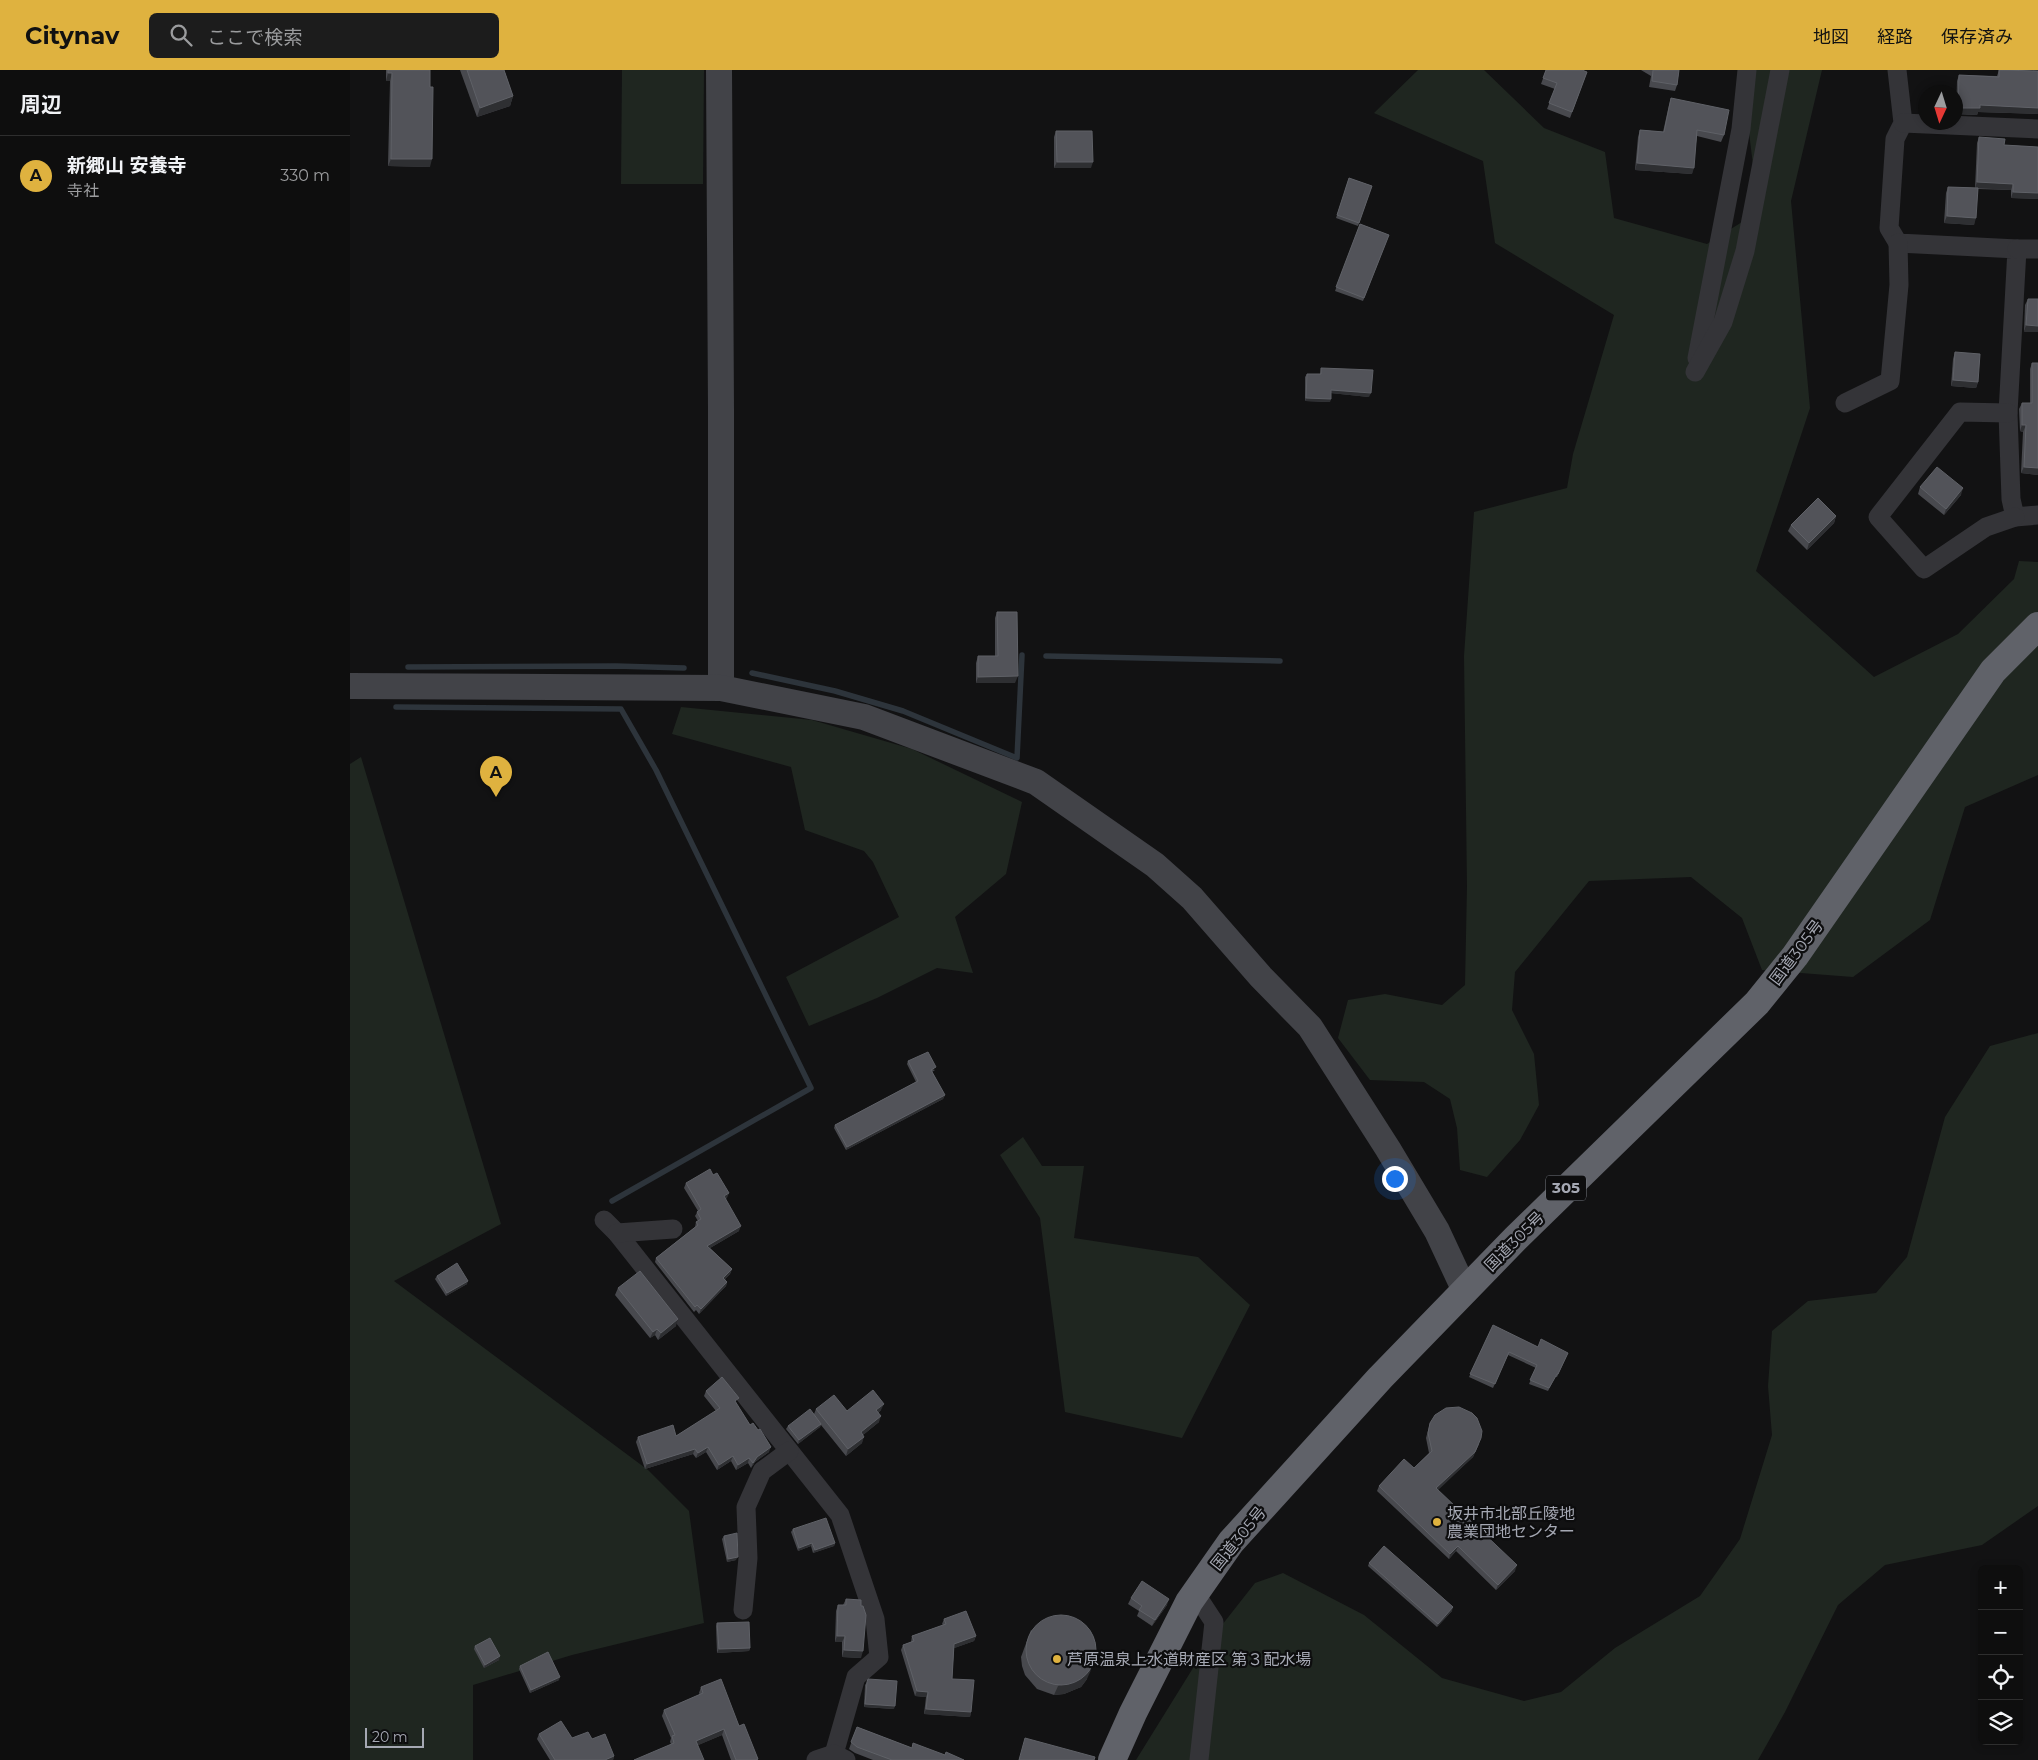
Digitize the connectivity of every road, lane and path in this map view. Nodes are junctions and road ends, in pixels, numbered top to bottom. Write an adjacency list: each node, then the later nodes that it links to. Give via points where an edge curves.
1 (719, 70): 16 (street)
2 (1747, 70): 3 (street, via 1741,129 1695,372 1723,322 1745,251)
3 (1780, 70)
4 (1897, 70): 5 (street)
5 (1903, 123): 6 (street); 7 (street, via 1895,139 1889,228)
6 (2038, 130)
7 (1898, 243): 8 (street); 10 (street, via 1899,285 1890,381)
8 (2017, 249): 9 (street); 11 (street)
9 (2038, 249)
10 (1845, 403)
11 (2008, 413): 13 (street, via 2011,499); 13 (street, via 1960,412 1878,517 1924,569 1986,527)
12 (2038, 515): 13 (street)
13 (2015, 517)
14 (2038, 626): 18 (highway, 国道305号 / 305, via 1993,671 1795,956 1757,1003)
15 (350, 686): 16 (street)
16 (721, 688): 18 (street, via 864,717 1036,782 1155,865 1192,898 1310,1027 1437,1231)
17 (673, 1229): 19 (street, via 610,1226)
18 (1465, 1291): 20 (highway, 国道305号 / 305, via 1380,1378 1231,1542)
19 (789, 1451): 21 (street, via 762,1471 746,1507 748,1558); 22 (street, via 840,1515 874,1620 879,1657 856,1677)
20 (1195, 1593): 24 (highway, 国道305号 / 305); 25 (street, via 1214,1622)
21 (743, 1610)
22 (840, 1757): 23 (street)
23 (816, 1760)
24 (1112, 1760)
25 (1199, 1760)

